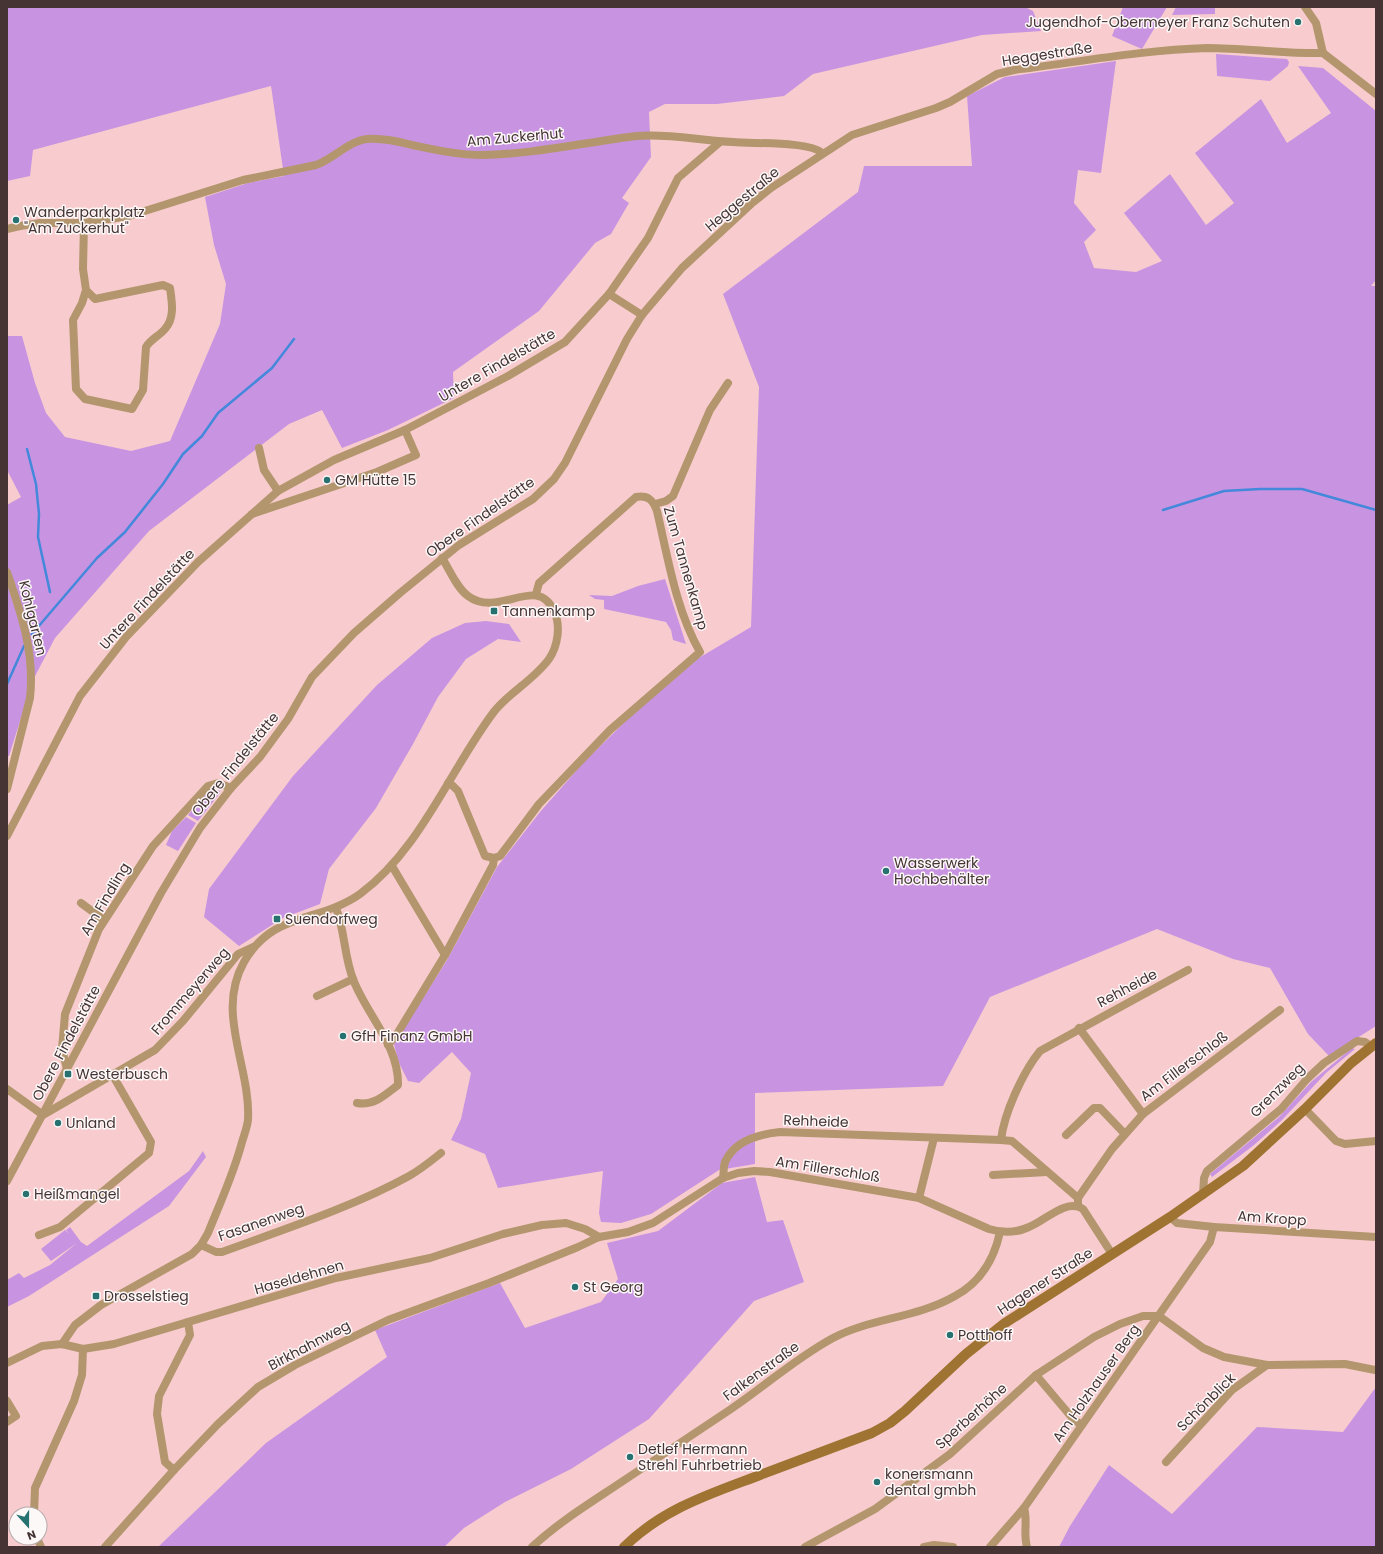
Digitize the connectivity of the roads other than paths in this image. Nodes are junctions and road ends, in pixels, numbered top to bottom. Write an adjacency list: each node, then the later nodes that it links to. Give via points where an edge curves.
1 (1305, 7): 2 (street, via 1316,23)
2 (1323, 52): 3 (street); 5 (street, Heggestraße, via 1299,54 1208,48 1014,70 997,74 936,108 852,135)
3 (1376, 94)
4 (720, 142): 5 (street, Am Zuckerhut, via 793,145 818,149); 6 (street, Am Zuckerhut, via 637,136 598,143 485,155 458,154 380,138 364,140 316,165 242,180 129,216); 10 (street, Untere Findelstätte, via 678,178 648,238)
5 (822, 154): 8 (street, Heggestraße, via 771,188)
6 (84, 223): 7 (street, Am Zuckerhut, via 40,223); 9 (street, via 82,269)
7 (7, 229)
8 (706, 246): 11 (street, Obere Findelstätte, via 682,268)
9 (86, 290): 9 (street, via 73,320 76,389 85,399 132,409 143,390 146,347 165,329 170,319 170,288 163,285 95,299)
10 (609, 294): 11 (street); 13 (street, Untere Findelstätte, via 565,342 508,376)
11 (642, 315): 18 (street, Obere Findelstätte, via 627,339 565,463 554,479 533,498)
12 (728, 383): 16 (street, via 710,410 673,496)
13 (405, 430): 15 (street, Untere Findelstätte, via 334,460); 17 (street, Untere Findelstätte, via 416,455 377,472)
14 (259, 448): 15 (street, via 264,470)
15 (278, 491): 17 (street, Untere Findelstätte)
16 (655, 504): 20 (street, Zum Tannenkamp, via 644,496 636,497 539,583); 25 (street, Zum Tannenkamp, via 677,592 700,652 610,730 543,799 500,856)
17 (247, 516): 24 (street, Untere Findelstätte, via 198,562 126,637 80,696)
18 (442, 558): 20 (street, via 459,586 468,596 481,602 494,604); 22 (street, Obere Findelstätte, via 354,633 330,657 312,677 270,745)
19 (7, 572): 23 (street, Kohlgarten, via 27,636 32,682)
20 (536, 594): 21 (street, via 543,596 556,614 556,644 549,659 494,712)
21 (448, 783): 25 (street, via 458,791 485,856); 26 (street)
22 (231, 788): 29 (street, Am Findling, via 218,783 208,786 153,846); 39 (street, Obere Findelstätte, via 200,828 161,893)
23 (7, 789)
24 (7, 836)
25 (494, 858): 31 (street, Zum Tannenkamp)
26 (392, 866): 28 (street, via 360,894); 31 (street)
27 (81, 903): 29 (street)
28 (336, 908): 30 (street, via 288,922); 33 (street)
29 (104, 920): 39 (street, Am Findling, via 65,1014 62,1049)
30 (254, 947): 40 (street, Frommeyerweg, via 238,954 183,1021 155,1050); 65 (street, via 243,964 234,987 232,1015 247,1098 248,1122 239,1156)
31 (445, 955): 38 (street, Zum Tannenkamp, via 398,1034)
32 (1188, 970): 36 (street, Rehheide)
33 (353, 979): 34 (street); 38 (street)
34 (317, 996)
35 (1280, 1010): 44 (street, Am Fillerschloß)
36 (1079, 1028): 44 (street); 49 (street, Rehheide, via 1040,1051 1032,1061 1006,1114)
37 (1374, 1044): 43 (main road, Hagener Straße, via 1351,1062); 56 (street, Grenzweg, via 1357,1042 1324,1063 1281,1109 1207,1171)
38 (388, 1045): 42 (street, via 398,1076 398,1085 376,1101 366,1105)
39 (67, 1069): 45 (street, Obere Findelstätte)
40 (112, 1074): 45 (street, Frommeyerweg); 62 (street, via 151,1142 149,1153 60,1227)
41 (7, 1089): 45 (street)
42 (356, 1103)
43 (1305, 1110): 50 (street, via 1336,1141 1345,1144); 56 (main road, Hagener Straße, via 1260,1152)
44 (1143, 1114): 46 (street, Am Fillerschloß)
45 (43, 1115): 55 (street, Obere Findelstätte)
46 (1124, 1133): 47 (street, via 1100,1108 1094,1108); 58 (street, Am Fillerschloß)
47 (1066, 1135)
48 (934, 1138): 49 (street, Rehheide); 54 (street, Rehheide, via 780,1132 764,1134 739,1145 725,1160); 57 (street)
49 (1001, 1140): 52 (street, Rehheide, via 1012,1141)
50 (1376, 1141)
51 (441, 1153): 65 (street, Fasanenweg, via 410,1176 305,1221 222,1252)
52 (1047, 1172): 53 (street); 58 (street, Rehheide)
53 (993, 1175)
54 (723, 1178): 57 (street, Am Fillerschloß, via 738,1173 770,1172); 63 (street, Am Fillerschloß, via 653,1223 628,1232)
55 (7, 1181)
56 (1203, 1195): 59 (main road, Hagener Straße)
57 (919, 1198): 61 (street, Am Fillerschloß)
58 (1078, 1202): 61 (street, Am Fillerschloß, via 1029,1227 1018,1231); 67 (street)
59 (1170, 1217): 60 (street, Am Kropp, via 1177,1224); 67 (main road, Hagener Straße)
60 (1214, 1227): 64 (street, Am Kropp); 68 (street, Am Holzhauser Berg, via 1210,1242)
61 (1000, 1232): 84 (street, Falkenstraße, via 989,1265 977,1281 955,1296 929,1308 866,1324 800,1357 733,1408 584,1507)
62 (39, 1235)
63 (598, 1237): 66 (street, Am Fillerschloß); 69 (street, Haseldehnen, via 585,1229 566,1223 542,1225 503,1234 430,1258 336,1278)
64 (1376, 1237)
65 (201, 1245): 70 (street, Fasanenweg, via 184,1259 101,1304 75,1325)
66 (578, 1247): 80 (street, Birkhahnweg, via 388,1320 295,1365 258,1387)
67 (1112, 1254): 85 (main road, Hagener Straße, via 998,1328 890,1423 872,1433 678,1507 648,1526)
68 (1159, 1316): 73 (street, Schönblick, via 1203,1348 1224,1357); 75 (street, Sperberhöhe, via 1143,1316 1120,1324 1094,1337); 78 (street, Am Holzhauser Berg)
69 (188, 1322): 71 (street, Haseldehnen, via 114,1344); 80 (street, via 190,1335 159,1396 157,1414 165,1462)
70 (62, 1344): 71 (street, Haseldehnen); 72 (street, Haseldehnen, via 42,1346)
71 (83, 1349): 81 (street, via 80,1382 35,1488)
72 (7, 1363)
73 (1267, 1365): 74 (street, Schönblick, via 1345,1364); 79 (street, Schönblick, via 1232,1390)
74 (1375, 1370)
75 (1036, 1375): 78 (street); 86 (street, Sperberhöhe, via 950,1454 875,1509)
76 (7, 1401): 77 (street, via 16,1416)
77 (7, 1422)
78 (1082, 1426): 82 (street, Am Holzhauser Berg)
79 (1166, 1462)
80 (174, 1470): 83 (street, Birkhahnweg)
81 (34, 1506)
82 (1024, 1508): 89 (street, Am Holzhauser Berg); 90 (street, via 1027,1517 1024,1537)
83 (105, 1547)
84 (532, 1547)
85 (624, 1547)
86 (805, 1547)
87 (924, 1547): 88 (street)
88 (953, 1547)
89 (990, 1547)
90 (1027, 1547)

